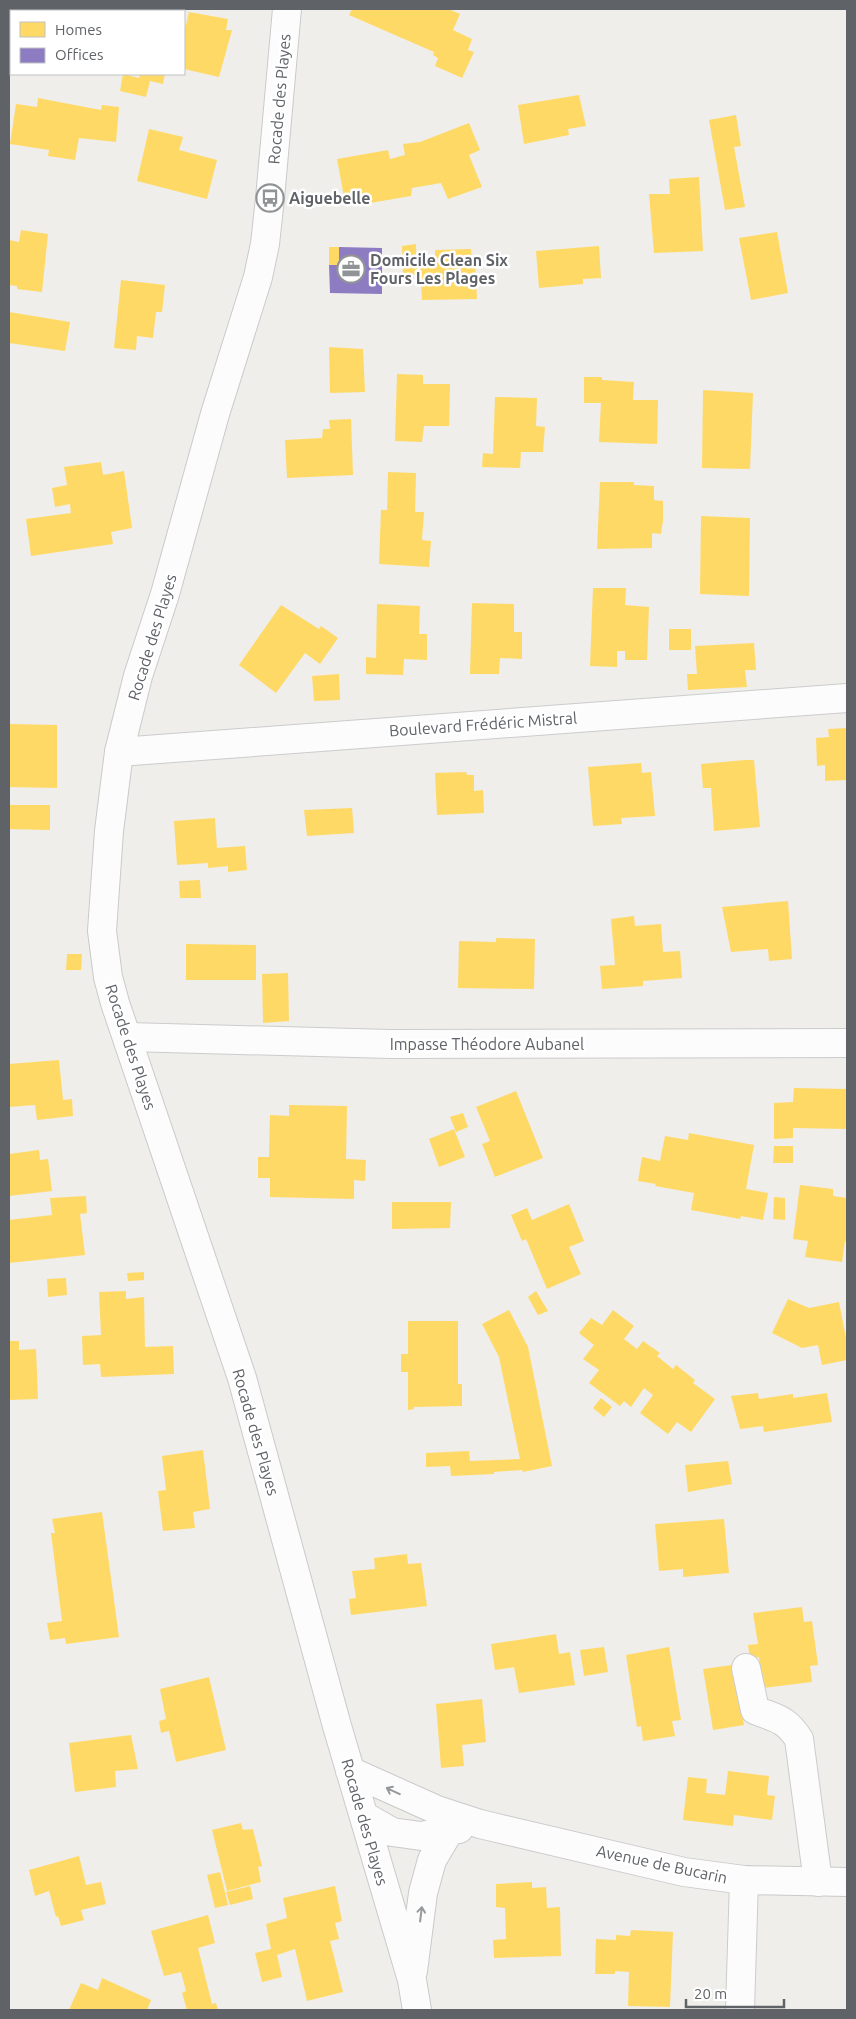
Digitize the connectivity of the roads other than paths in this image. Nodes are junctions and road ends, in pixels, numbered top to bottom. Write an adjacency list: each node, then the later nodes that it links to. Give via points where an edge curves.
1 (288, 9): 3 (street, Rocade des Playes, via 267,225 258,277 138,676)
2 (847, 698): 3 (street, Boulevard Frédéric Mistral)
3 (120, 752): 4 (street, Rocade des Playes, via 109,831 102,931 108,977)
4 (128, 1037): 5 (street, Impasse Théodore Aubanel, via 391,1044); 7 (street, Rocade des Playes, via 242,1378)
5 (847, 1043)
6 (746, 1668): 11 (street, via 755,1710 783,1720 799,1739)
7 (350, 1771): 8 (street, Avenue de Bucarin, one-way to 7); 9 (street, Rocade des Playes)
8 (442, 1822): 9 (street, Avenue de Bucarin, via 391,1815); 10 (street, Avenue de Bucarin, via 480,1824 684,1872); 13 (street, one-way to 8, via 423,1893)
9 (371, 1829): 13 (street, Rocade des Playes)
10 (744, 1880): 11 (street, Avenue de Bucarin); 15 (street)
11 (818, 1882): 12 (street, Avenue de Bucarin)
12 (847, 1882)
13 (412, 1980): 14 (street, Rocade des Playes)
14 (417, 2010)
15 (740, 2010)

